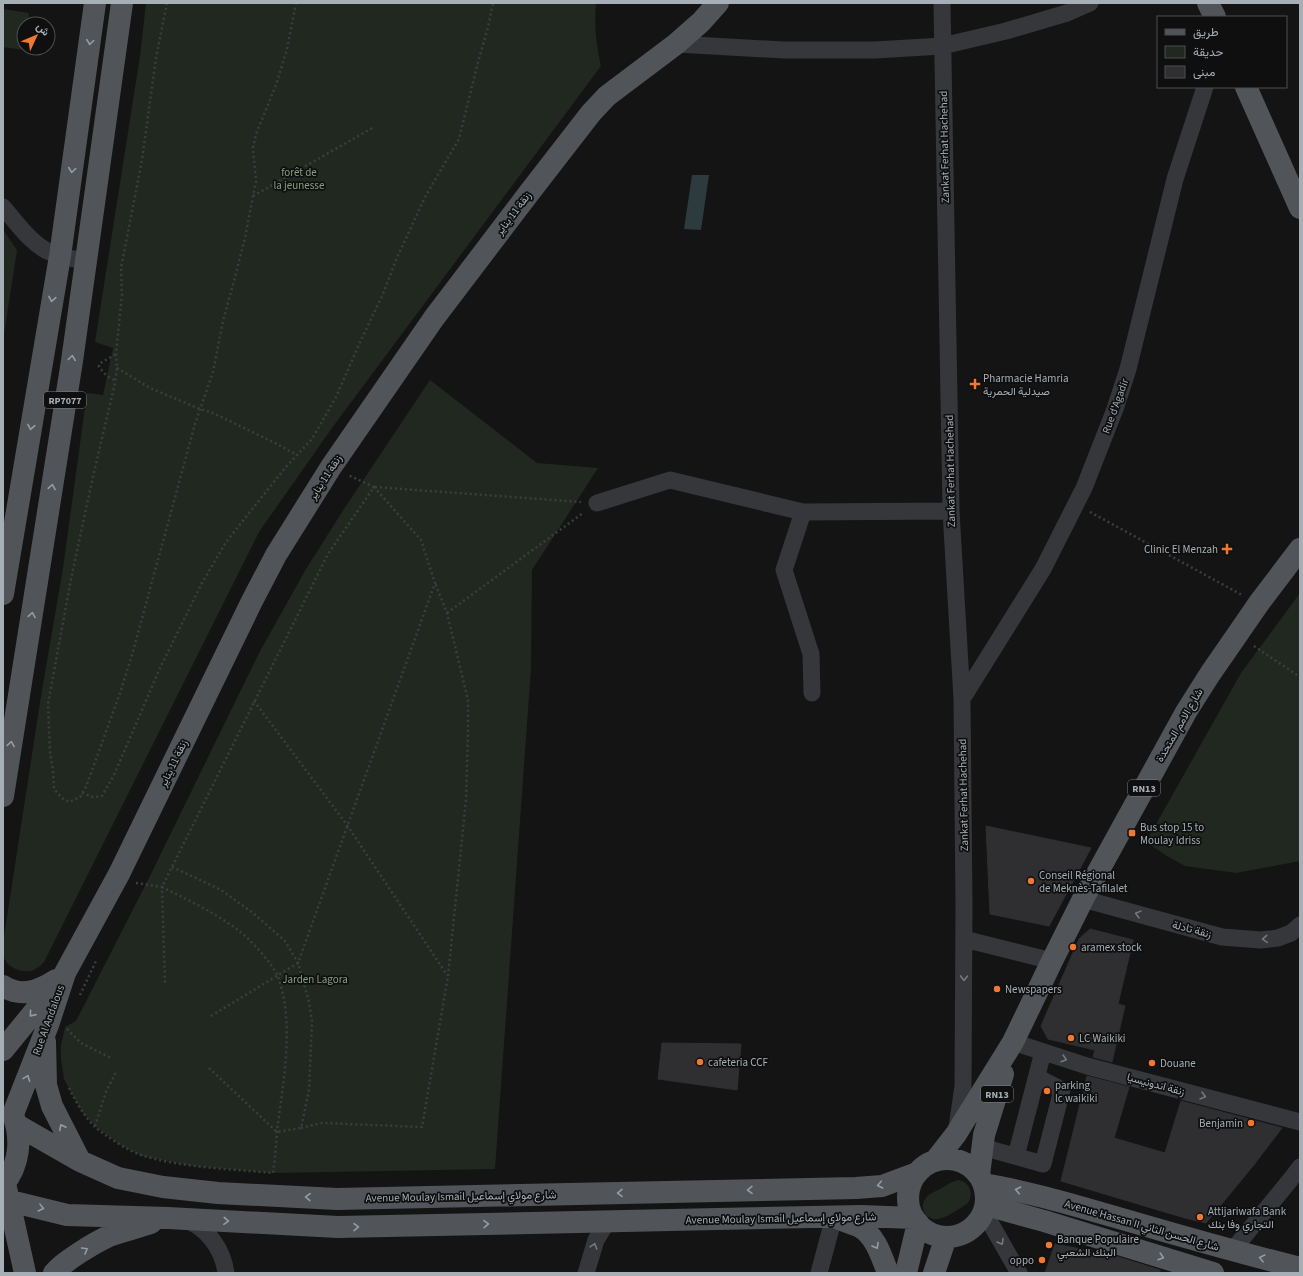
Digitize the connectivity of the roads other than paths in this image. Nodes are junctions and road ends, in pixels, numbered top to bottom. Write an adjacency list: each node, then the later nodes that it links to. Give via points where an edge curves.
1 (96, 3): 15 (main road, RP7077, one-way to 15)
2 (122, 3): 16 (main road, RP7077)
3 (718, 3): 9 (main road, زنقة 11 يناير)
4 (942, 3): 10 (street, Zankat Ferhat Hachehad)
5 (1090, 3): 7 (street)
6 (1208, 3): 8 (main road)
7 (1066, 8): 10 (street, via 1006,31)
8 (1214, 16)
9 (676, 44): 10 (street, via 784,50 875,50); 29 (main road, زنقة 11 يناير, via 607,96 591,113 434,318 331,467 276,555 118,874)
10 (942, 46): 18 (street, Zankat Ferhat Hachehad)
11 (1205, 88): 23 (street, Rue d'Agadir, via 1175,180 1128,368 1084,488 1044,570)
12 (1246, 88): 14 (main road)
13 (3, 207): 15 (street, via 35,242)
14 (1300, 208)
15 (60, 256): 16 (street); 21 (main road, RP7077, one-way to 21)
16 (86, 261): 24 (main road, RP7077, one-way to 16)
17 (597, 503): 19 (street, via 670,480)
18 (951, 510): 19 (street); 23 (street, Zankat Ferhat Hachehad)
19 (803, 512): 22 (street, via 784,570 811,654)
20 (1300, 549): 25 (main road, شارع الامم المتحدة / RN13, via 1258,603 1186,712)
21 (3, 594)
22 (812, 693)
23 (962, 699): 27 (street, Zankat Ferhat Hachehad)
24 (3, 796)
25 (1083, 899): 26 (street, زنقة تادلة, one-way to 25, via 1278,938 1261,940 1222,937); 28 (main road, شارع الامم المتحدة / RN13)
26 (1298, 930)
27 (964, 939): 28 (street); 38 (street, Zankat Ferhat Hachehad, one-way to 38, via 963,1086)
28 (1052, 961): 32 (main road, شارع الامم المتحدة / RN13)
29 (65, 974): 30 (main road, via 33,992 21,993); 31 (main road, Rue Al Andalous); 33 (main road, Rue Al Andalous, one-way to 33)
30 (3, 986)
31 (54, 1034): 36 (main road, Rue Al Andalous, one-way to 31); 41 (main road, one-way to 31, via 52,1106 46,1085 46,1048)
32 (1013, 1042): 34 (street, زنقة اندونيسيا); 38 (main road, RN13); 39 (main road, RN13)
33 (3, 1050)
34 (1042, 1052): 35 (street); 37 (street, زنقة اندونيسيا, one-way to 37)
35 (1037, 1077): 40 (street); 40 (street, via 1062,1090 1043,1164)
36 (11, 1113): 41 (main road, Avenue Moulay Ismail شارع مولاي إسماعيل); 46 (main road, via 19,1146)
37 (1300, 1122)
38 (956, 1134): 42 (main road, RN13)
39 (982, 1147): 40 (street); 45 (main road, RN13)
40 (1016, 1156)
41 (80, 1161): 43 (main road, Avenue Moulay Ismail شارع مولاي إسماعيل, one-way to 41, via 882,1186 856,1188 337,1199 218,1194 163,1187 118,1178)
42 (935, 1161): 43 (main road, RN13); 45 (main road, RN13, via 957,1160 974,1169)
43 (917, 1173): 50 (main road, via 908,1195 909,1206)
44 (1297, 1174): 53 (street)
45 (982, 1179): 47 (main road, RN13, via 986,1193); 53 (main road, Avenue Hassan II شارع الحسن الثاني, one-way to 45)
46 (5, 1192): 49 (main road, Avenue Moulay Ismail شارع مولاي إسماعيل, one-way to 49, via 68,1215); 55 (main road)
47 (985, 1208): 52 (main road, via 979,1220 969,1230); 63 (street, one-way to 63); 64 (main road, one-way to 64, via 1044,1221)
48 (834, 1217): 50 (main road, Avenue Moulay Ismail شارع مولاي إسماعيل); 51 (main road, Avenue Moulay Ismail شارع مولاي إسماعيل); 59 (street); 60 (main road, one-way to 60, via 861,1227 870,1236)
49 (173, 1218): 51 (main road, Avenue Moulay Ismail شارع مولاي إسماعيل, one-way to 51, via 338,1227); 56 (main road, one-way to 49, via 59,1267 109,1236); 57 (street, via 192,1222 212,1239 220,1251)
50 (916, 1220): 52 (main road, via 926,1230); 61 (main road)
51 (607, 1222): 58 (street, one-way to 51, via 596,1240)
52 (946, 1237): 62 (main road)
53 (1232, 1251): 54 (main road, Avenue Hassan II شارع الحسن الثاني, one-way to 53)
54 (1300, 1268)
55 (25, 1273)
56 (54, 1273)
57 (226, 1273)
58 (586, 1273)
59 (819, 1273)
60 (888, 1273)
61 (906, 1273)
62 (934, 1273)
63 (1019, 1273)
64 (1213, 1273)

